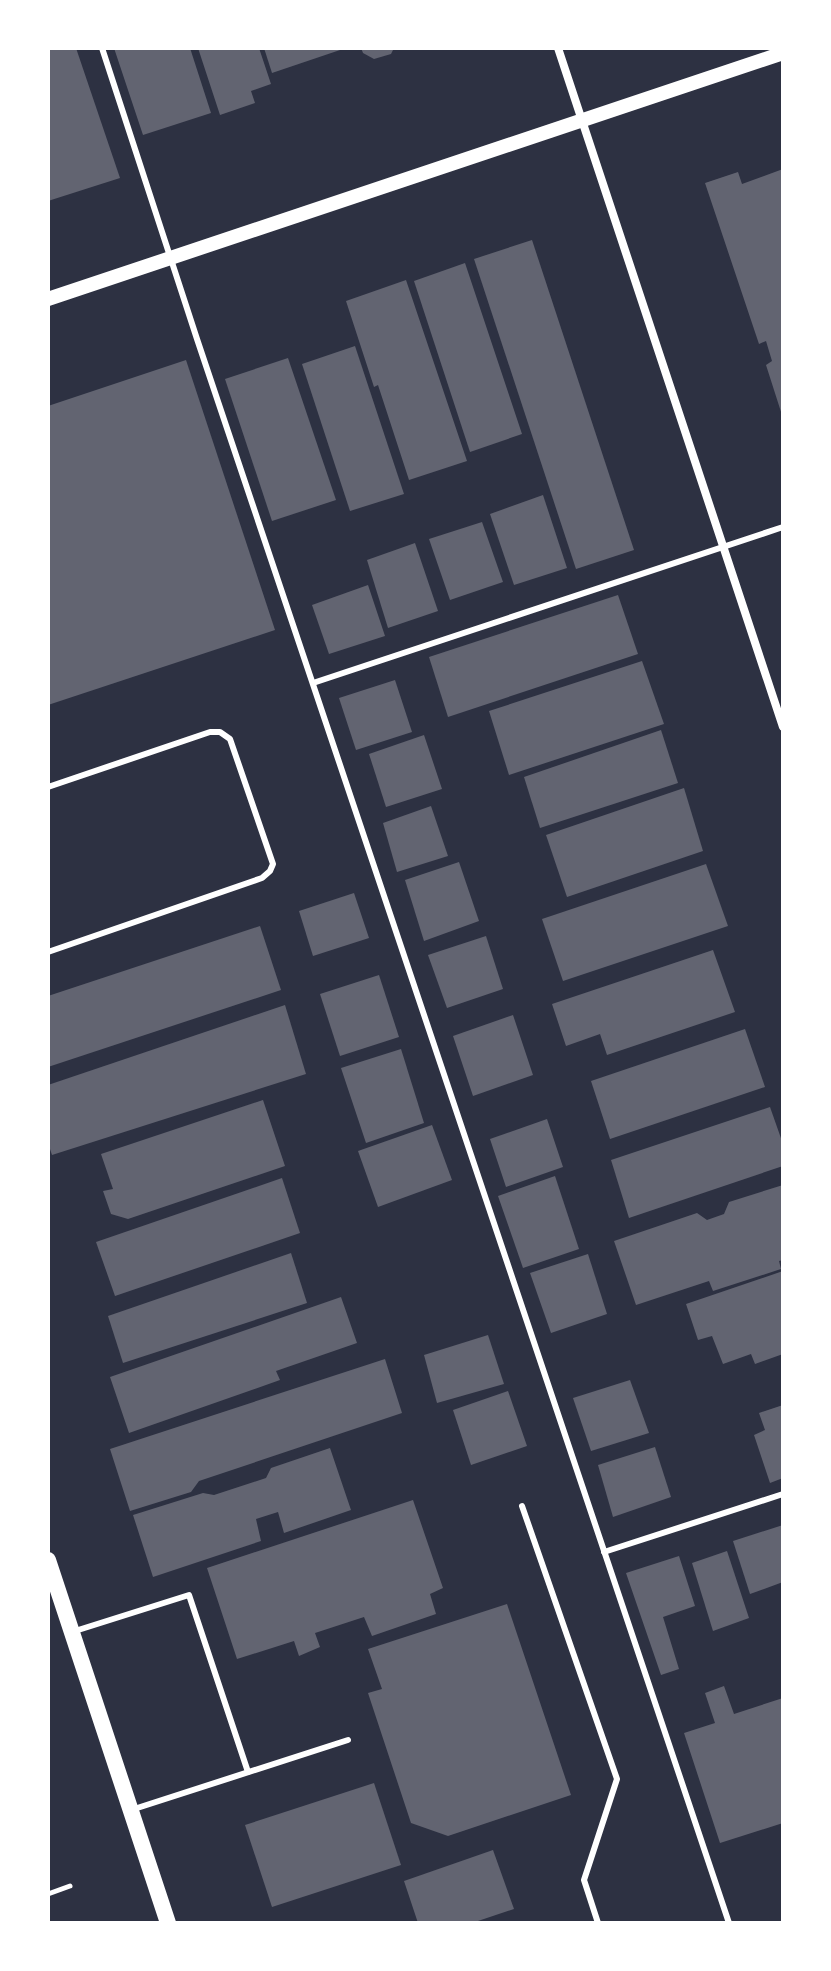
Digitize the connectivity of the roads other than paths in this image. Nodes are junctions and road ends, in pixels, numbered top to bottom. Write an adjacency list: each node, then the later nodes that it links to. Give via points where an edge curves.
1 (102, 48): 5 (lane)
2 (558, 48): 4 (street)
3 (783, 53): 4 (street)
4 (581, 120): 5 (street); 8 (street)
5 (170, 258): 6 (street); 9 (lane)
6 (48, 299)
7 (783, 527): 8 (lane)
8 (723, 547): 9 (lane); 10 (street)
9 (313, 683): 15 (lane)
10 (783, 727)
11 (48, 787): 12 (lane, via 220,732 230,739 273,864 262,878)
12 (48, 952)
13 (783, 1494): 15 (lane)
14 (522, 1506): 22 (lane, via 617,1779 584,1880)
15 (604, 1552): 23 (lane)
16 (48, 1560): 17 (main road)
17 (72, 1632): 19 (lane, via 189,1595); 20 (main road)
18 (348, 1740): 19 (lane)
19 (248, 1772): 20 (lane)
20 (131, 1810): 21 (main road)
21 (168, 1923)
22 (598, 1923)
23 (729, 1923)

